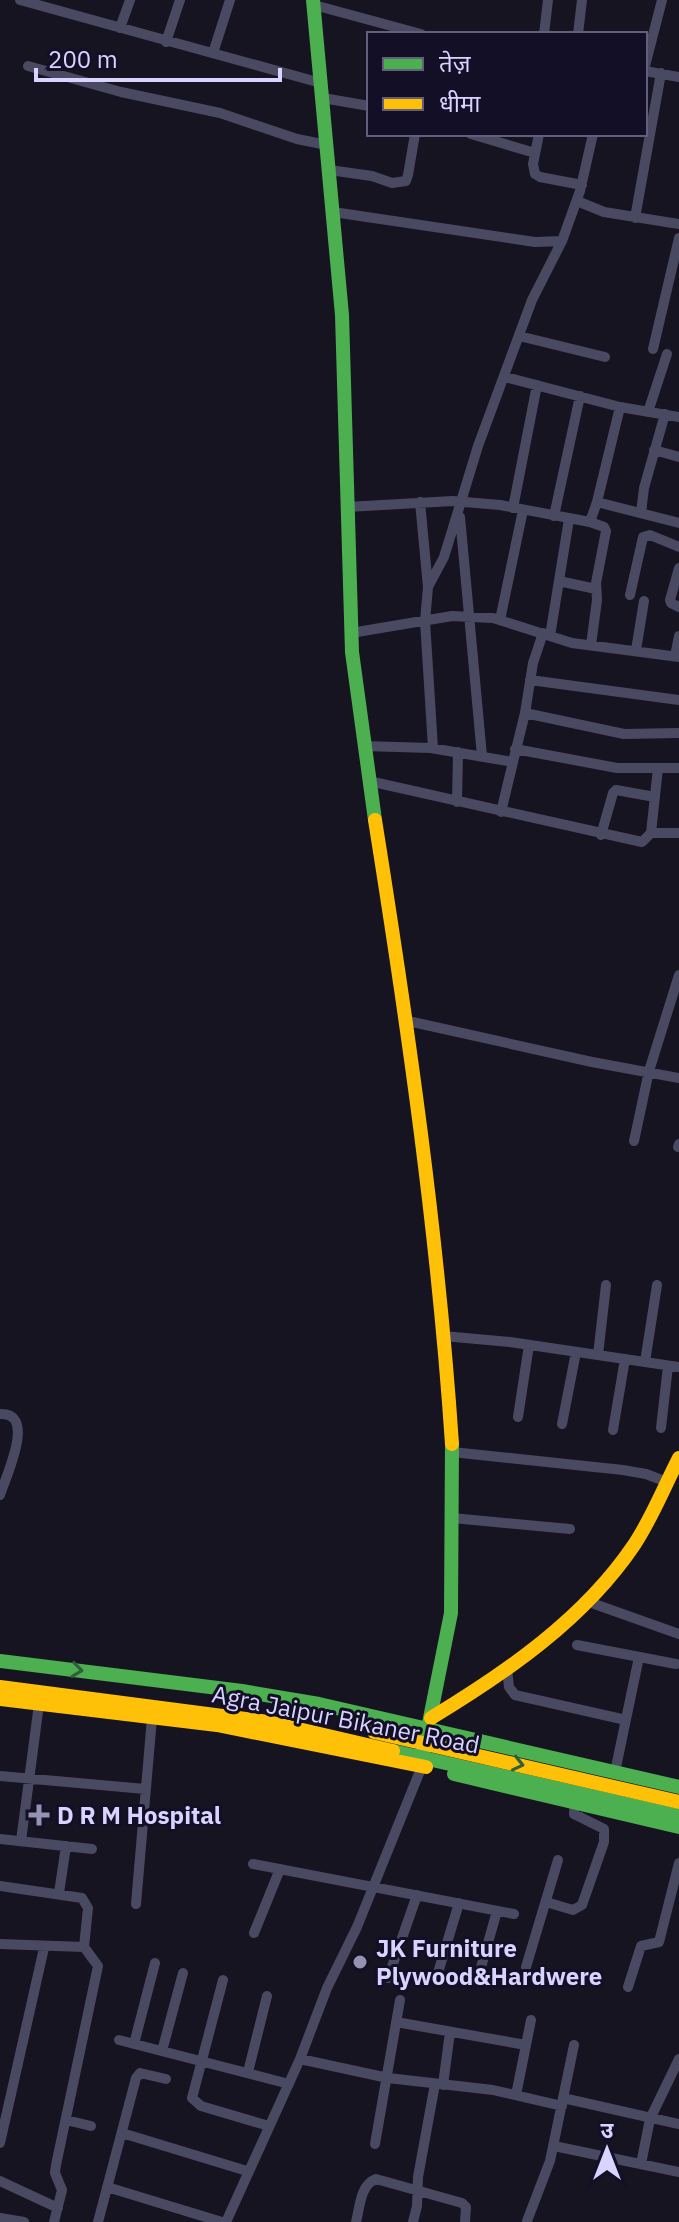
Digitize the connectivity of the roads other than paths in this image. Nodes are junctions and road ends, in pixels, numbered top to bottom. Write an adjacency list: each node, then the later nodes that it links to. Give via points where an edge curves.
1 (130, 0): 9 (street)
2 (180, 0): 13 (street)
3 (230, 0): 14 (street)
4 (548, 0): 11 (street)
5 (582, 0): 12 (street)
6 (662, 0): 15 (street)
7 (25, 1): 9 (street)
8 (314, 3): 10 (street); 20 (main road)
9 (120, 28): 13 (street)
10 (414, 32)
11 (544, 32)
12 (578, 32)
13 (166, 42): 14 (street)
14 (213, 53): 20 (street)
15 (647, 60)
16 (28, 66): 26 (street)
17 (647, 69): 18 (street)
18 (661, 73): 19 (street); 32 (street)
19 (679, 77)
20 (322, 90): 21 (street); 26 (main road)
21 (367, 105)
22 (415, 136): 28 (street, via 408,175 401,183)
23 (478, 136): 27 (street)
24 (539, 136): 27 (street)
25 (593, 136): 29 (street)
26 (327, 145): 28 (main road)
27 (535, 153): 29 (street, via 535,174)
28 (329, 170): 31 (main road)
29 (582, 185): 30 (street)
30 (577, 201): 32 (street); 35 (street)
31 (333, 212): 35 (street, via 535,242); 52 (main road, via 342,315)
32 (635, 218): 33 (street)
33 (679, 224)
34 (679, 238): 37 (street)
35 (562, 241): 36 (street)
36 (519, 336): 39 (street); 40 (street)
37 (653, 349)
38 (667, 354): 44 (street)
39 (605, 357)
40 (505, 377): 41 (street); 51 (street)
41 (537, 385): 42 (street); 53 (street)
42 (580, 396): 43 (street); 55 (street)
43 (620, 407): 44 (street); 50 (street)
44 (648, 412): 45 (street)
45 (665, 414): 46 (street); 47 (street)
46 (679, 417)
47 (654, 450): 48 (street); 54 (street)
48 (679, 457)
49 (420, 502): 51 (street); 52 (street); 62 (street)
50 (597, 502): 54 (street); 57 (street)
51 (462, 506): 53 (street); 62 (street); 67 (street)
52 (347, 507): 70 (main road)
53 (518, 509): 55 (street); 68 (street)
54 (641, 513): 58 (street)
55 (554, 516): 56 (street)
56 (569, 519): 57 (street); 61 (street)
57 (590, 522): 63 (street, via 606,531)
58 (679, 523)
59 (679, 547): 64 (street, via 643,537)
60 (679, 568): 66 (street, via 670,600)
61 (559, 581): 63 (street); 71 (street)
62 (428, 587): 69 (street)
63 (596, 589): 73 (street)
64 (630, 595)
65 (644, 601): 74 (street)
66 (679, 607)
67 (470, 617): 68 (street); 69 (street); 84 (street)
68 (500, 620): 71 (street)
69 (425, 621): 70 (street); 81 (street)
70 (351, 633): 80 (main road)
71 (546, 634): 73 (street); 76 (street)
72 (679, 636): 75 (street)
73 (591, 645): 74 (street)
74 (636, 650): 75 (street)
75 (677, 656)
76 (530, 680): 77 (street); 78 (street)
77 (679, 700)
78 (525, 713): 79 (street, via 624,734); 82 (street)
79 (679, 733)
80 (363, 746): 81 (street); 88 (main road)
81 (433, 748): 83 (street)
82 (515, 749): 85 (street); 86 (street, via 617,768)
83 (458, 752): 84 (street); 90 (street)
84 (482, 756): 85 (street)
85 (513, 762): 91 (street)
86 (658, 768): 87 (street); 89 (street)
87 (679, 768)
88 (369, 781): 90 (street); 96 (main road)
89 (655, 797): 92 (street); 94 (street, via 616,790)
90 (457, 802): 91 (street)
91 (501, 812): 94 (street)
92 (651, 833): 93 (street); 94 (street, via 642,842)
93 (679, 833)
94 (601, 835)
95 (679, 975): 97 (street)
96 (408, 1021): 97 (street); 102 (main road)
97 (649, 1071): 98 (street); 99 (street)
98 (679, 1078)
99 (634, 1141)
100 (606, 1285): 105 (street)
101 (657, 1285): 107 (street)
102 (443, 1336): 103 (street); 114 (main road)
103 (529, 1345): 104 (street); 110 (street)
104 (576, 1352): 105 (street); 111 (street)
105 (598, 1355): 106 (street)
106 (625, 1359): 107 (street); 113 (street)
107 (645, 1362): 108 (street)
108 (674, 1366): 112 (street)
109 (0, 1414): 117 (street, via 16,1419 18,1429)
110 (518, 1417)
111 (562, 1424)
112 (661, 1428)
113 (613, 1430)
114 (452, 1452): 116 (street, via 623,1470); 118 (main road)
115 (679, 1458): 116 (main road)
116 (667, 1482): 120 (main road, via 633,1547)
117 (0, 1495)
118 (452, 1518): 119 (street); 134 (main road, via 451,1613)
119 (570, 1529)
120 (586, 1601): 121 (street); 126 (main road)
121 (679, 1634)
122 (577, 1645): 123 (street)
123 (639, 1657): 125 (street); 132 (street)
124 (0, 1661): 134 (main road, one-way to 134, via 319,1704)
125 (676, 1664)
126 (507, 1669): 132 (street, via 515,1695); 134 (main road)
127 (0, 1676): 134 (main road, Agra Jaipur Bikaner Road, via 260,1708)
128 (0, 1687): 133 (main road, Agra Jaipur Bikaner Road)
129 (0, 1699): 130 (main road)
130 (39, 1704): 131 (main road); 137 (street)
131 (152, 1718): 133 (main road); 139 (street)
132 (626, 1720): 135 (street)
133 (222, 1721): 134 (main road, Agra Jaipur Bikaner Road)
134 (425, 1742): 135 (main road); 140 (main road); 141 (main road, Agra Jaipur Bikaner Road, one-way to 141); 142 (main road, Agra Jaipur Bikaner Road); 153 (street)
135 (615, 1772): 138 (main road)
136 (0, 1776): 137 (street)
137 (29, 1779): 139 (street); 145 (street)
138 (679, 1787)
139 (145, 1789): 158 (street)
140 (575, 1802): 143 (main road); 156 (street, via 574,1814 604,1829 604,1842 582,1905 573,1910)
141 (679, 1802)
142 (679, 1816)
143 (679, 1827)
144 (0, 1839): 145 (street)
145 (21, 1841): 146 (street)
146 (66, 1846): 147 (street); 154 (street)
147 (92, 1849)
148 (558, 1860): 156 (street)
149 (679, 1863): 172 (street, via 659,1942 641,1946)
150 (253, 1864): 151 (street)
151 (280, 1869): 153 (street); 161 (street)
152 (0, 1886): 154 (street)
153 (374, 1886): 155 (street); 183 (street)
154 (59, 1893): 162 (street, via 87,1903)
155 (417, 1895): 157 (street); 169 (street)
156 (546, 1902): 166 (street)
157 (459, 1903): 159 (street); 168 (street)
158 (136, 1904)
159 (497, 1911): 160 (street); 170 (street)
160 (514, 1914)
161 (254, 1933)
162 (84, 1940): 164 (street); 194 (street, via 98,1966)
163 (0, 1944): 164 (street)
164 (44, 1948): 199 (street)
165 (155, 1963): 179 (street)
166 (526, 1967)
167 (183, 1973): 182 (street)
168 (437, 1976)
169 (388, 1978)
170 (478, 1978)
171 (223, 1980): 185 (street)
172 (628, 1987)
173 (267, 1996): 186 (street)
174 (400, 2000): 176 (street)
175 (531, 2020): 180 (street)
176 (396, 2022): 177 (street); 187 (street)
177 (450, 2032): 180 (street); 190 (street)
178 (119, 2040): 179 (street)
179 (134, 2044): 182 (street)
180 (526, 2045): 191 (street)
181 (574, 2045): 192 (street)
182 (162, 2051): 185 (street)
183 (300, 2059): 187 (street); 189 (street)
184 (679, 2059): 193 (street)
185 (201, 2060): 186 (street); 197 (street, via 192,2093 195,2102)
186 (248, 2072): 189 (street)
187 (388, 2078): 190 (street); 200 (street)
188 (166, 2079): 198 (street, via 140,2073)
189 (289, 2084): 197 (street)
190 (439, 2084): 191 (street); 207 (street)
191 (516, 2095): 192 (street)
192 (562, 2102): 193 (street); 201 (street)
193 (650, 2119): 195 (street); 202 (street)
194 (66, 2120): 196 (street); 208 (street, via 55,2173 62,2190)
195 (679, 2124)
196 (91, 2126)
197 (269, 2126): 203 (street)
198 (122, 2133): 203 (street); 206 (street)
199 (0, 2143)
200 (375, 2144)
201 (554, 2146): 202 (street); 210 (street)
202 (641, 2164): 204 (street)
203 (247, 2171): 214 (street)
204 (679, 2172)
205 (0, 2181): 208 (street)
206 (107, 2187): 213 (street); 214 (street)
207 (418, 2191): 215 (street, via 371,2181); 216 (street); 217 (street, via 462,2203)
208 (58, 2208): 212 (street)
209 (0, 2218): 211 (street)
210 (527, 2221)
211 (24, 2222)
212 (54, 2222)
213 (98, 2222)
214 (224, 2222)
215 (356, 2222)
216 (413, 2222)
217 (465, 2222)

